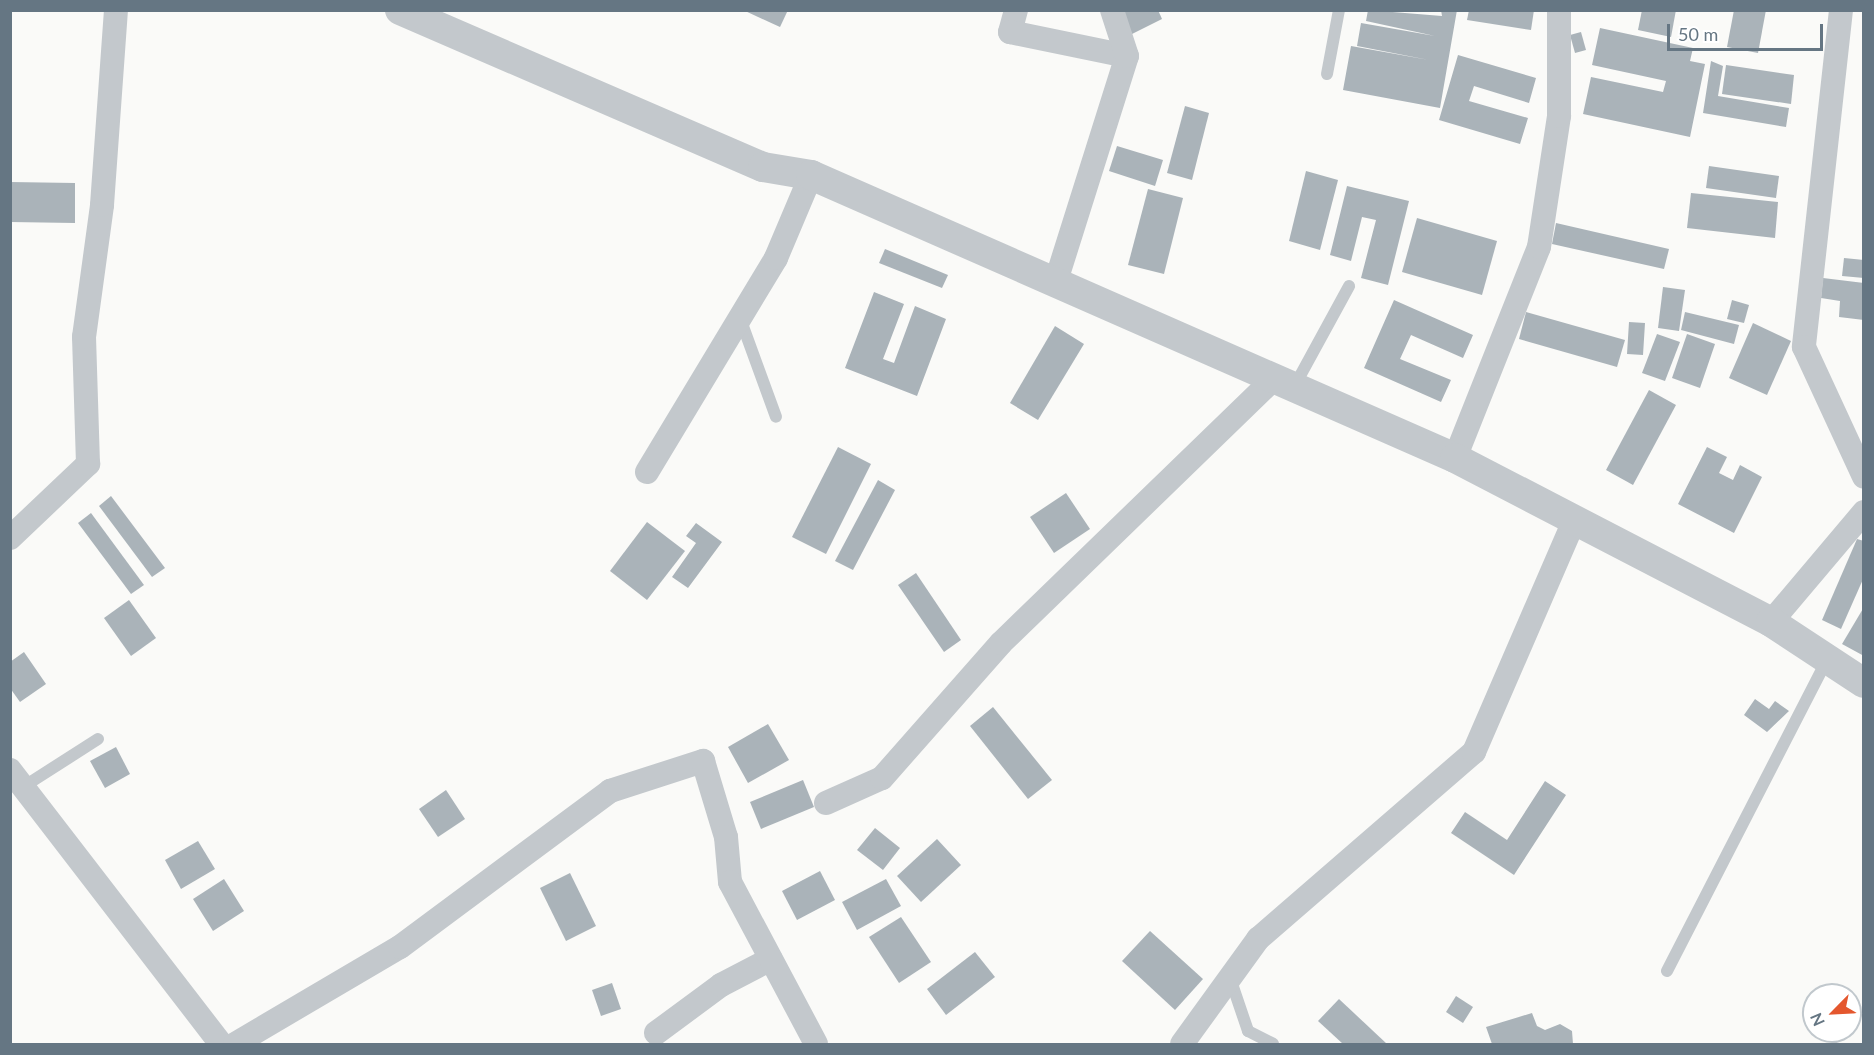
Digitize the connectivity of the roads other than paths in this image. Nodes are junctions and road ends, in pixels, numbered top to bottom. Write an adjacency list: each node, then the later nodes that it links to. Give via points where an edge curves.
1 (116, 10): 21 (street, via 102,205 84,337 88,464)
2 (400, 10): 10 (street, via 763,167)
3 (1016, 10): 8 (street, via 1010,32)
4 (1112, 10): 8 (street)
5 (1339, 10): 9 (lane)
6 (1559, 10): 16 (street, via 1559,116 1539,247)
7 (1841, 10): 18 (street, via 1804,347)
8 (1127, 56): 11 (street)
9 (1327, 74)
10 (811, 175): 11 (street); 13 (street, via 776,258)
11 (1056, 281): 14 (street)
12 (1349, 286): 14 (lane)
13 (740, 318): 15 (lane); 17 (street)
14 (1284, 382): 16 (street); 27 (street, via 1001,643 882,778)
15 (776, 417)
16 (1455, 458): 20 (street)
17 (647, 472)
18 (1863, 477)
19 (1863, 512): 22 (street)
20 (1574, 520): 22 (street); 30 (street, via 1474,752 1258,939)
21 (10, 538)
22 (1771, 622): 23 (street)
23 (1827, 659): 24 (street); 29 (lane)
24 (1863, 683)
25 (98, 739): 26 (lane)
26 (17, 779): 32 (street)
27 (826, 803)
28 (771, 959): 31 (street, via 721,986); 33 (street, via 730,882 726,837 703,761 610,791 400,947); 34 (street)
29 (1667, 971)
30 (1230, 978): 35 (street); 36 (lane, via 1248,1031)
31 (656, 1033)
32 (221, 1044)
33 (235, 1044)
34 (816, 1044)
35 (1182, 1044)
36 (1272, 1044)

